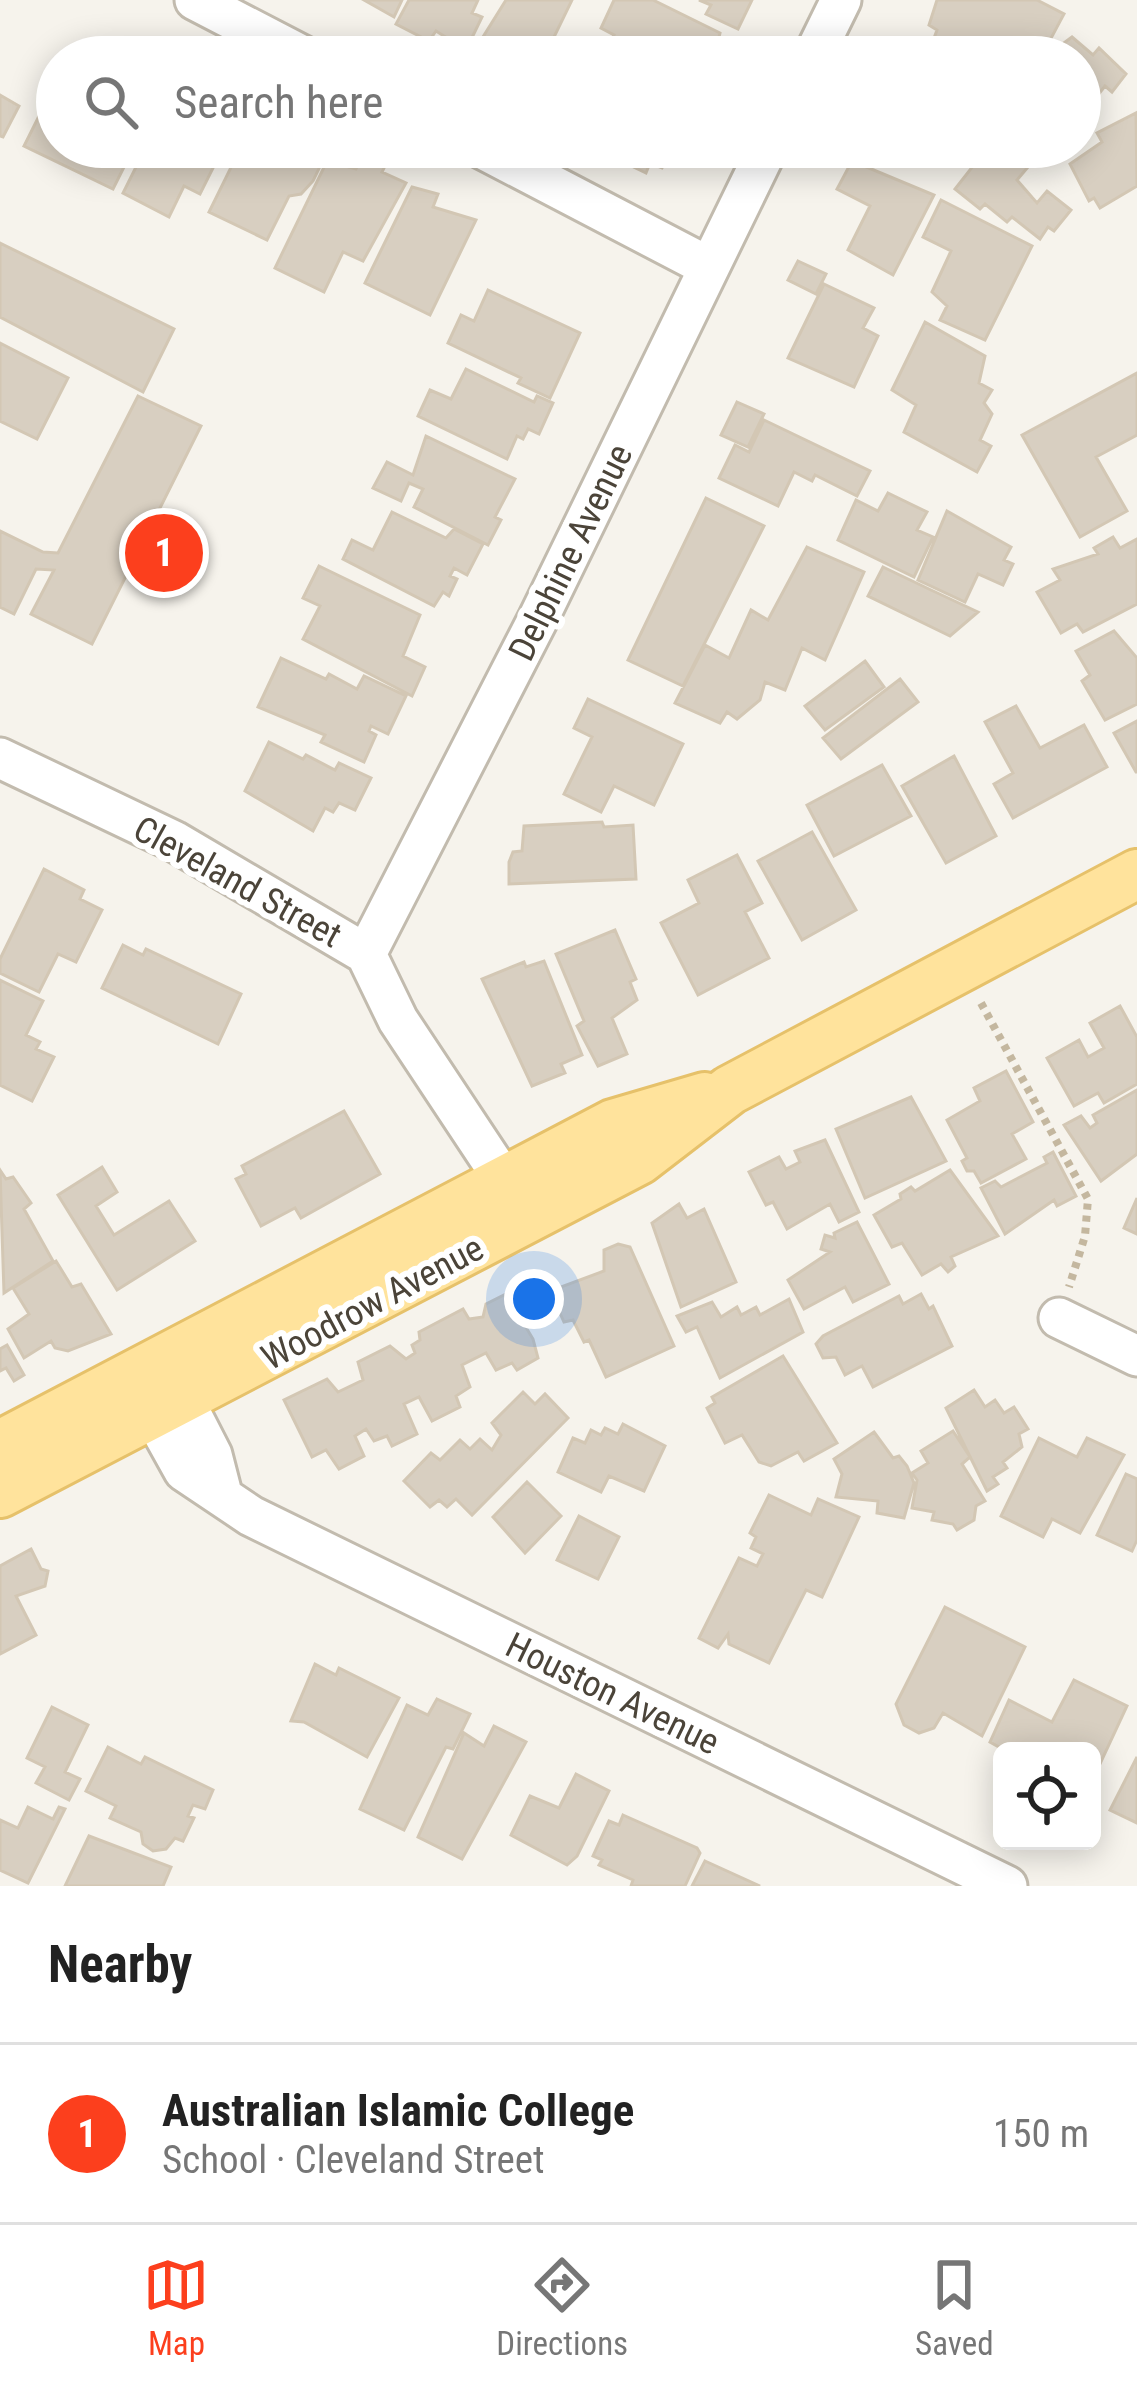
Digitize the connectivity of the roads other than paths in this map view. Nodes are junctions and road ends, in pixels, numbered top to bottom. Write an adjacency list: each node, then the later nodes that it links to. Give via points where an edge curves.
1 (195, 0): 3 (street)
2 (841, 0): 4 (street)
3 (264, 36)
4 (823, 36)
5 (519, 168): 7 (street)
6 (758, 168): 7 (street, Delphine Avenue)
7 (709, 266): 10 (street, Delphine Avenue)
8 (0, 758): 10 (street, Cleveland Street, via 175,841)
9 (1137, 874): 11 (main road, Woodrow Avenue)
10 (366, 953): 12 (street, Cleveland Street, via 398,1020)
11 (730, 1090): 12 (main road, Woodrow Avenue, via 613,1124); 15 (main road, Woodrow Avenue, via 639,1160)
12 (504, 1180): 15 (main road, Woodrow Avenue)
13 (1059, 1318): 14 (street)
14 (1137, 1356)
15 (158, 1389): 16 (main road, Woodrow Avenue); 17 (main road, Woodrow Avenue); 18 (street, Houston Avenue, via 212,1454 222,1494 280,1531)
16 (0, 1445)
17 (0, 1493)
18 (1007, 1886)

